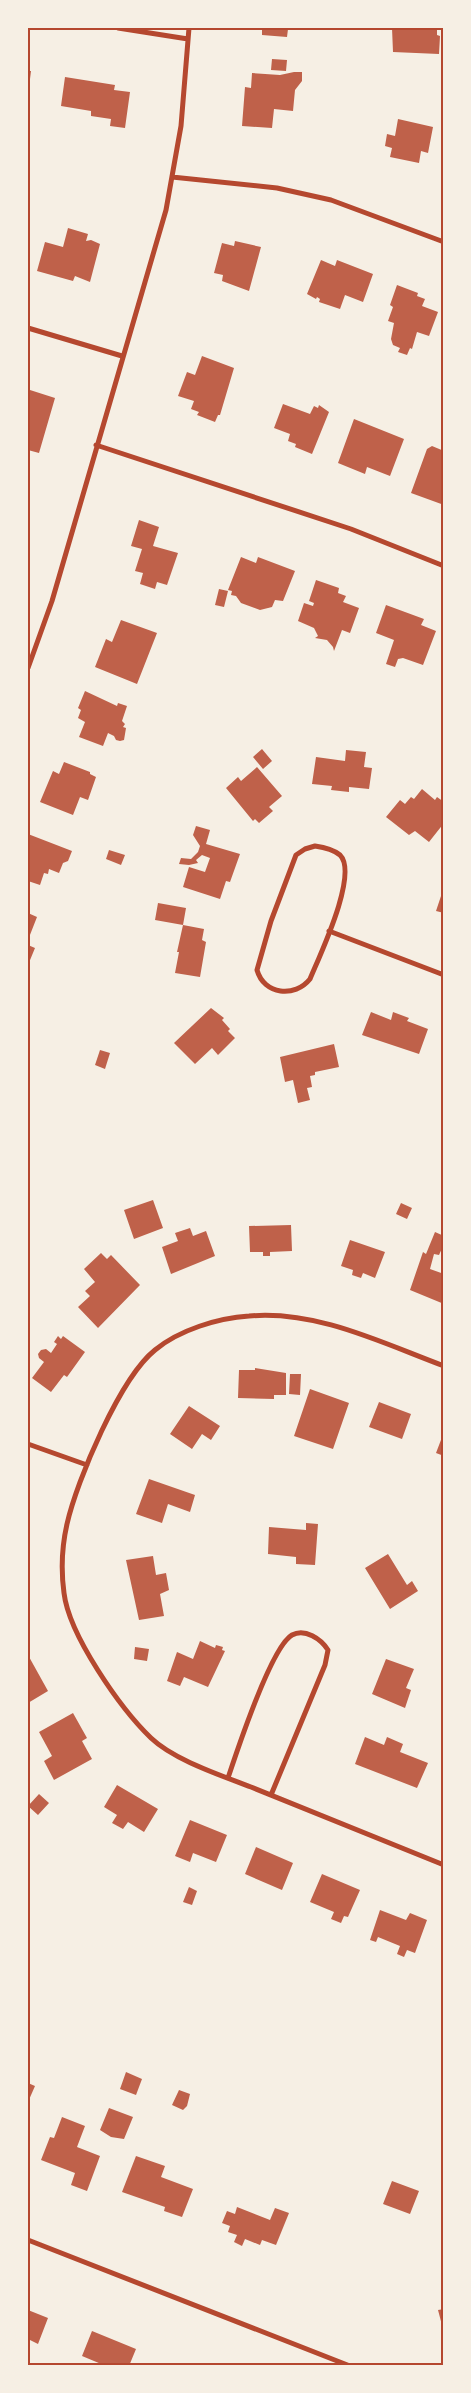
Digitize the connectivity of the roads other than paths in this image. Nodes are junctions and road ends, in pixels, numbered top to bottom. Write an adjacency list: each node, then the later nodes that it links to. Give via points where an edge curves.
1 (118, 28): 3 (street)
2 (189, 28): 3 (street)
3 (188, 39): 4 (street, via 181,126)
4 (172, 177): 5 (street, via 277,188 331,200); 7 (street, via 144,289)
5 (444, 242)
6 (28, 328): 7 (street)
7 (122, 356): 8 (street)
8 (96, 444): 9 (street, via 350,530); 10 (street, via 52,601)
9 (444, 566)
10 (28, 668)
11 (329, 931): 11 (street, via 345,884 346,868 340,855 315,846 296,855 271,921 257,970 259,978 272,989 288,993 304,987); 12 (street)
12 (444, 975)
13 (444, 1366): 15 (street, via 335,1326 294,1316 249,1316 211,1324 176,1336 143,1361 124,1387)
14 (28, 1444): 15 (street)
15 (87, 1465): 16 (street, via 67,1524 62,1560 64,1596 75,1631 107,1684 151,1739 174,1754)
16 (228, 1778): 17 (street); 17 (street, via 272,1664 292,1635 303,1632 322,1641 328,1650 325,1665)
17 (271, 1795): 18 (street)
18 (444, 1865)
19 (28, 2240): 20 (street)
20 (350, 2366)

